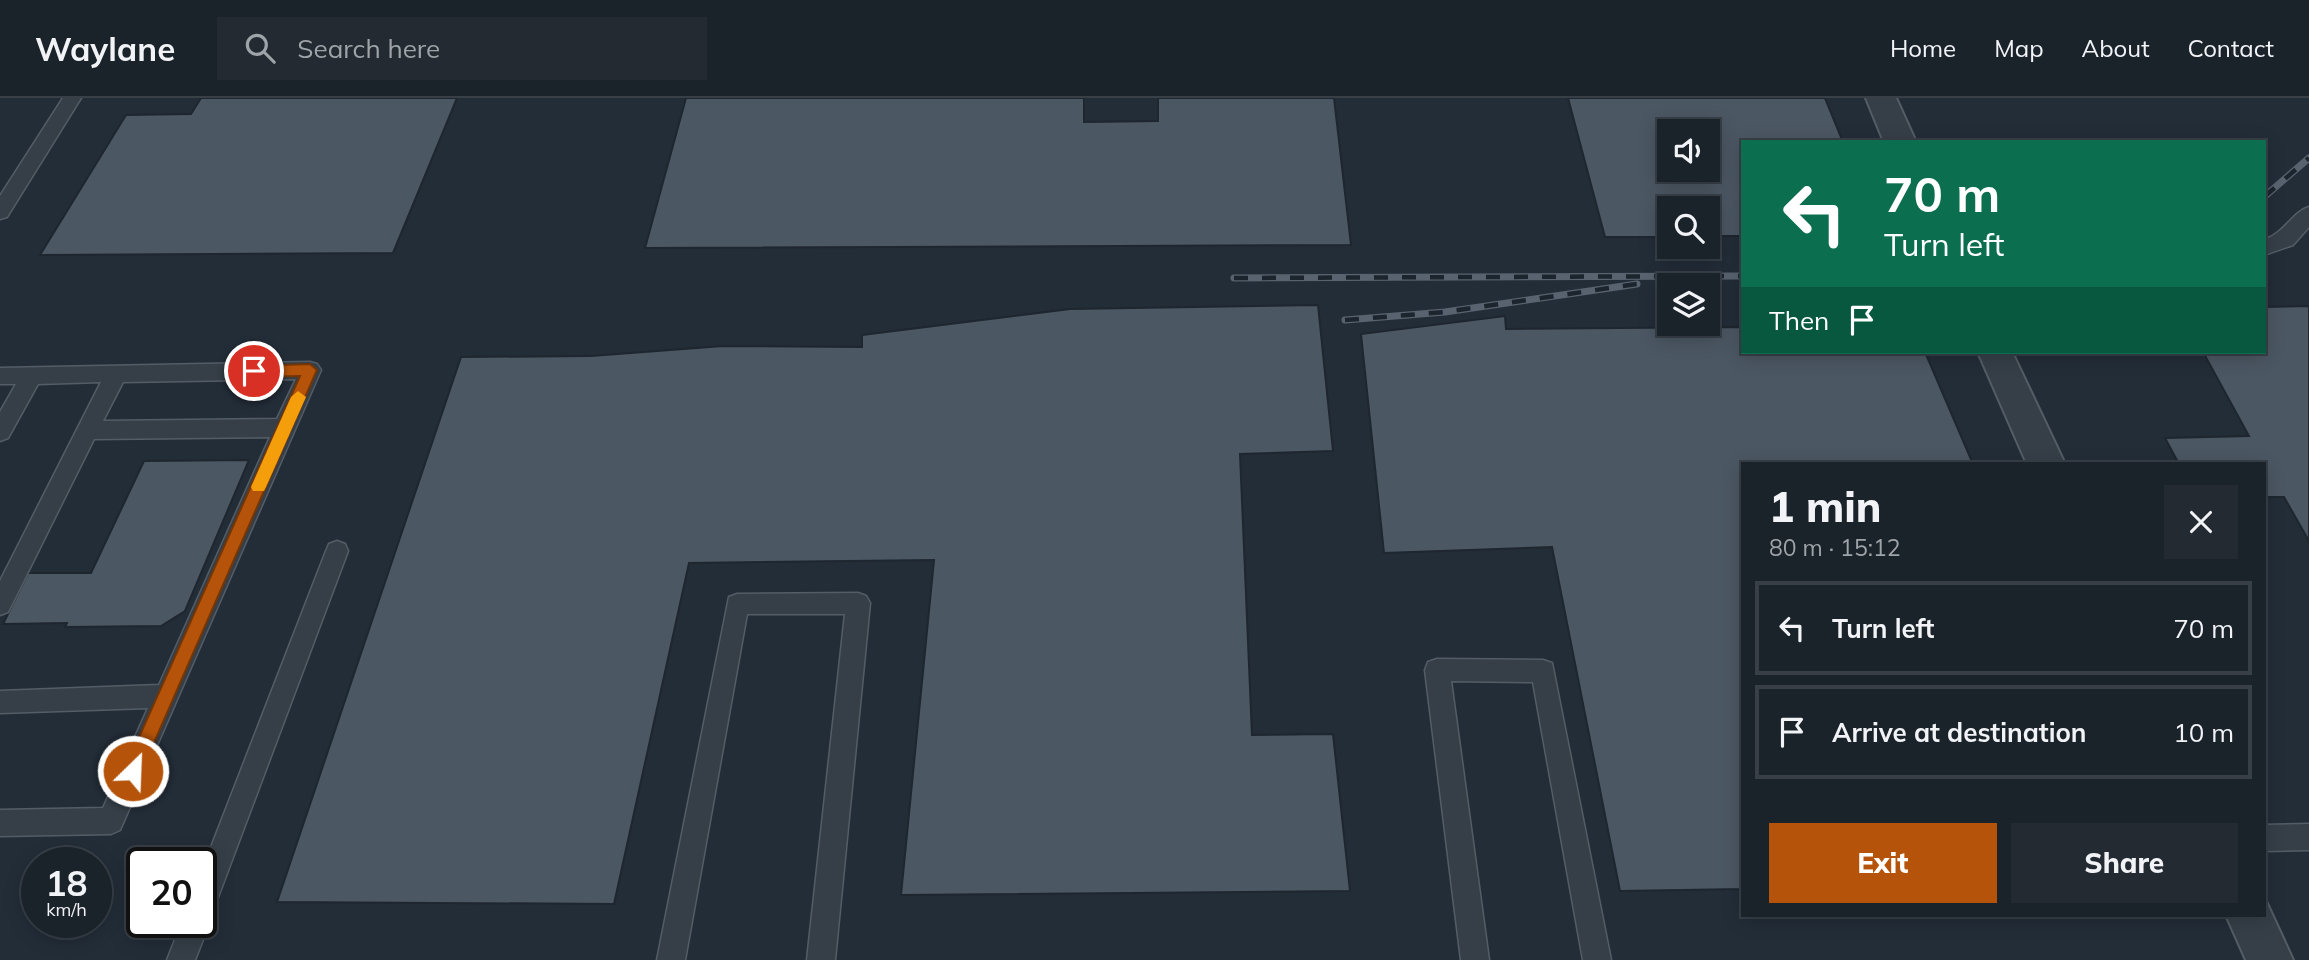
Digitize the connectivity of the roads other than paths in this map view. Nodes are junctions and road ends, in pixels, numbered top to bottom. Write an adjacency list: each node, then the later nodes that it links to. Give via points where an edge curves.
1 (72, 98): 4 (lane)
2 (1881, 98): 3 (street)
3 (1899, 140)
4 (0, 212)
5 (2309, 214): 6 (lane, via 2286,240)
6 (2266, 247)
7 (1996, 354): 14 (street)
8 (116, 374): 9 (lane); 12 (lane, via 310,370); 13 (lane)
9 (32, 375): 10 (lane); 11 (lane)
10 (0, 376)
11 (2, 424)
12 (284, 428): 13 (lane); 17 (lane)
13 (88, 430): 16 (lane)
14 (2045, 462)
15 (337, 551): 22 (lane)
16 (0, 605)
17 (166, 696): 18 (lane); 19 (lane, via 111,821)
18 (0, 702)
19 (0, 823)
20 (2309, 837): 21 (lane)
21 (2266, 838)
22 (217, 866)
23 (2250, 917): 30 (street)
24 (190, 938): 25 (lane)
25 (181, 960)
26 (671, 960): 27 (lane, via 737,604 858,603)
27 (821, 960)
28 (1475, 960): 29 (lane, via 1437,670 1543,671)
29 (1597, 960)
30 (2270, 960)

